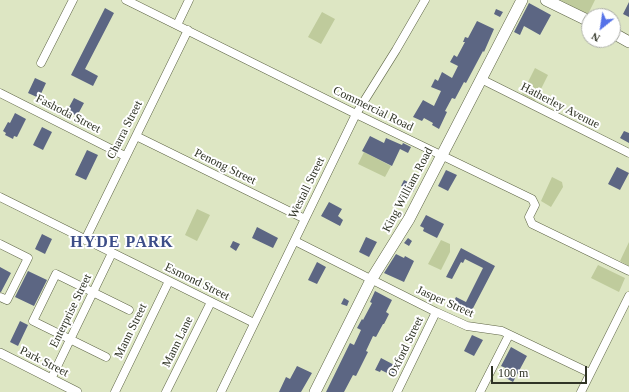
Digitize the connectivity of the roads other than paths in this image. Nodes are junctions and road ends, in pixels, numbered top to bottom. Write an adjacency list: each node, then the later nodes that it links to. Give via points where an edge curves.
1 (73, 0): 10 (street)
2 (126, 0): 8 (street, Commercial Road)
3 (188, 0): 8 (street)
4 (425, 0): 13 (street, Westall Street)
5 (522, 0): 11 (main road, King William Road)
6 (546, 0): 7 (main road)
7 (581, 17)
8 (177, 25): 9 (street, Commercial Road)
9 (188, 30): 13 (street, Commercial Road); 14 (street, Charra Street)
10 (41, 63)
11 (481, 79): 15 (street, Hatherley Avenue); 16 (main road, King William Road)
12 (0, 93): 17 (street, Fashoda Street)
13 (356, 114): 16 (street, Commercial Road); 19 (street, Westall Street)
14 (136, 136): 17 (street, Charra Street); 19 (street, Penong Street)
15 (629, 153)
16 (442, 155): 24 (street, Commercial Road, via 532,199 535,205 529,217 532,224); 25 (main road, King William Road, via 402,232)
17 (126, 156): 20 (street, Charra Street)
18 (0, 197): 20 (street, Esmond Street)
19 (305, 219): 21 (street, Westall Street)
20 (85, 240): 23 (street, Esmond Street)
21 (294, 241): 25 (street, Jasper Street); 34 (street, Westall Street)
22 (0, 244): 28 (street, via 28,258 7,300)
23 (112, 253): 26 (street, Esmond Street); 27 (street, Enterprise Street)
24 (629, 272)
25 (371, 280): 33 (street, Jasper Street); 45 (main road, King William Road)
26 (169, 281): 30 (street, Esmond Street); 42 (street, Mann Street)
27 (93, 292): 32 (street); 36 (street, Enterprise Street); 36 (street, via 56,274 36,314 33,321)
28 (0, 296)
29 (629, 296): 31 (street)
30 (211, 302): 34 (street, Esmond Street); 43 (street, Mann Lane)
31 (627, 306): 39 (street)
32 (129, 310)
33 (436, 312): 35 (street, Jasper Street, via 467,326); 46 (street, Oxford Street)
34 (254, 323): 44 (street, Westall Street)
35 (509, 334): 39 (street, Jasper Street); 47 (street)
36 (70, 339): 38 (street); 40 (street, Enterprise Street)
37 (0, 353): 40 (street, Park Street)
38 (106, 357)
39 (590, 373): 48 (street)
40 (51, 379): 41 (street, Park Street)
41 (77, 392)
42 (115, 392)
43 (166, 392)
44 (221, 392)
45 (315, 392)
46 (397, 392)
47 (480, 392)
48 (581, 392)

